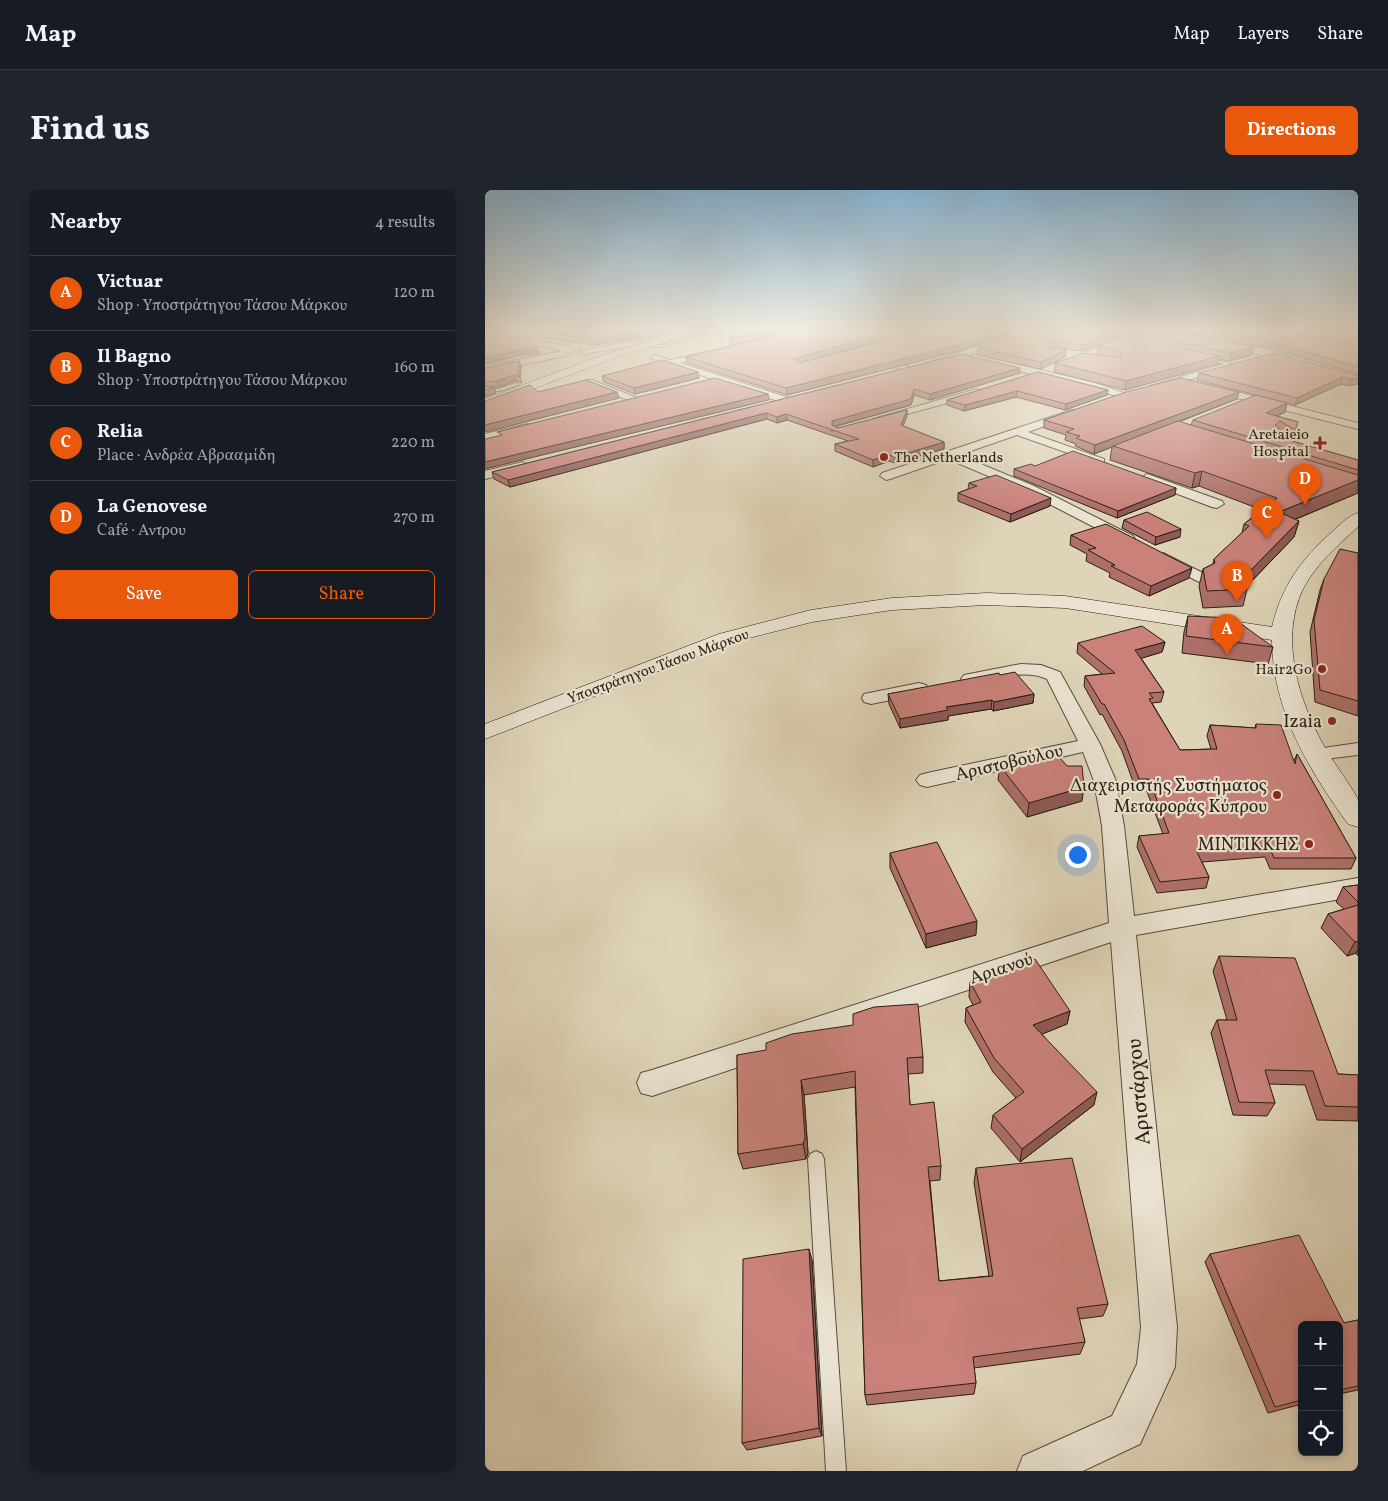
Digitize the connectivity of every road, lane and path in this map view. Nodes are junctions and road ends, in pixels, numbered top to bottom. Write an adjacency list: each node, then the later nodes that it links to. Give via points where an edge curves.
1 (485, 390): 2 (lane)
2 (501, 390)
3 (520, 390): 13 (main road)
4 (614, 390): 14 (street, via 640,398)
5 (758, 390): 15 (street, via 790,399)
6 (981, 390): 18 (street)
7 (1124, 390): 10 (street)
8 (1142, 390): 10 (street)
9 (1218, 390): 11 (street)
10 (1134, 392): 12 (street)
11 (1253, 399): 16 (street); 20 (street)
12 (1103, 402)
13 (485, 403)
14 (617, 404)
15 (768, 404)
16 (1235, 406)
17 (1084, 409): 21 (street)
18 (866, 422)
19 (541, 423): 22 (street)
20 (1358, 426)
21 (1019, 432): 23 (street); 24 (street, via 1096,459)
22 (485, 437)
23 (949, 455): 28 (street); 31 (street, via 1038,492)
24 (1113, 460)
25 (533, 463): 27 (street)
26 (1133, 473): 29 (street)
27 (485, 475)
28 (886, 476)
29 (1217, 504)
30 (1354, 527): 32 (main road, via 1305,570 1287,603)
31 (1202, 578)
32 (1282, 635): 36 (main road, Υποστράτηγου Τάσου Μάρκου, via 1065,602 987,599 883,605 811,616 726,638); 39 (main road, via 1283,667 1295,708)
33 (955, 682): 37 (street, Αριστάρχου, via 1021,669 1041,670 1054,676)
34 (936, 685): 35 (street)
35 (871, 698)
36 (485, 732)
37 (1090, 744): 40 (street, Αριστοβούλου); 43 (street, Αριστάρχου, via 1105,781 1112,817)
38 (1358, 750): 39 (street)
39 (1316, 754): 41 (main road)
40 (927, 780)
41 (1358, 818)
42 (1358, 887): 43 (street, Αριανού)
43 (1123, 928): 44 (street, Αριανού); 47 (street, Αριστάρχου, via 1159,1328 1156,1367 1126,1430)
44 (652, 1084)
45 (816, 1160): 46 (lane)
46 (836, 1471)
47 (1038, 1471)

